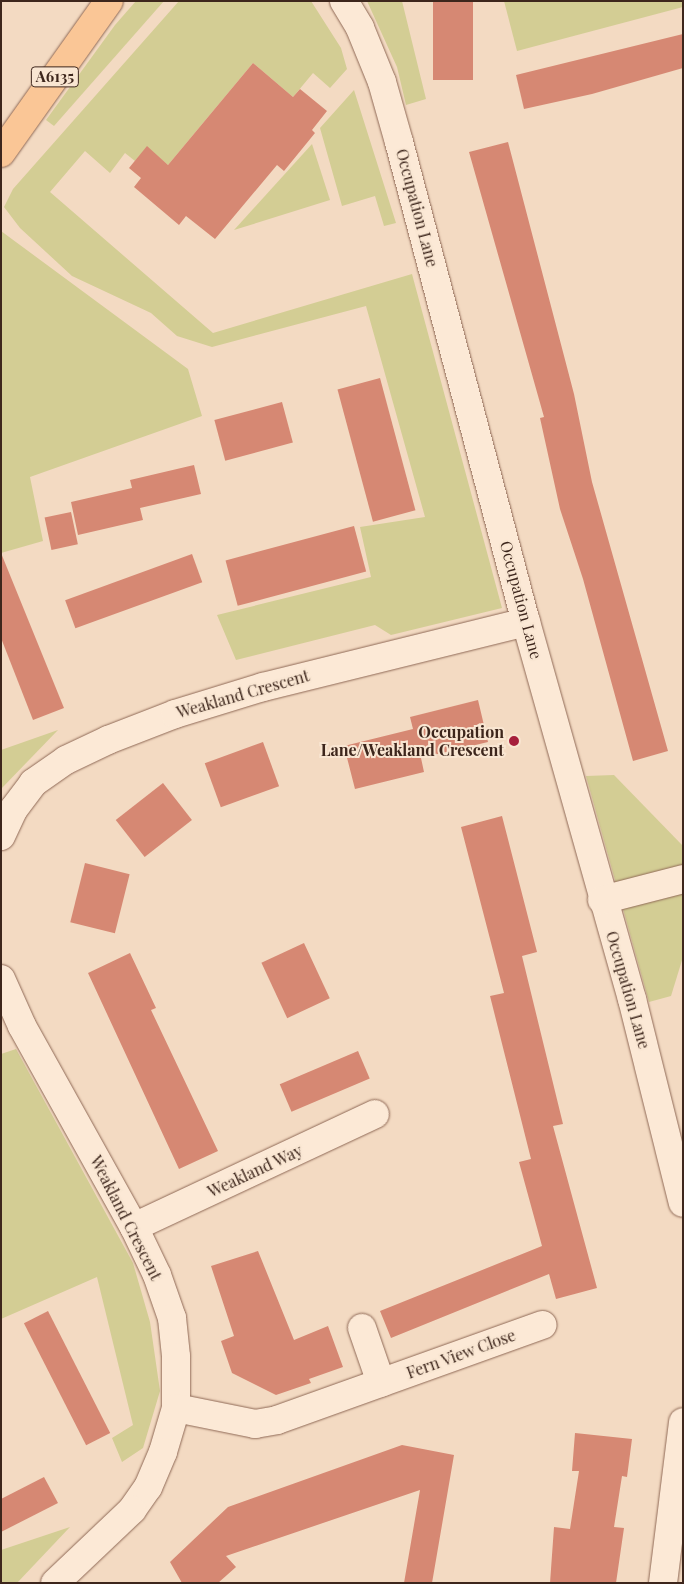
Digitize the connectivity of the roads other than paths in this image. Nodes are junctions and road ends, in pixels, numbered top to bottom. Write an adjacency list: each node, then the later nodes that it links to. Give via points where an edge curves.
1 (108, 1): 3 (main road, A6135)
2 (344, 1): 4 (street, Occupation Lane, via 360,28 382,82)
3 (1, 153)
4 (526, 622): 5 (street, Weakland Crescent, via 263,687 175,714 108,740 66,760 33,783 13,810); 7 (street, Occupation Lane)
5 (1, 836)
6 (683, 879): 7 (street)
7 (602, 900): 11 (street, Occupation Lane)
8 (1, 979): 9 (street, Weakland Crescent)
9 (12, 1030): 12 (street, Weakland Crescent)
10 (375, 1114): 12 (street, Weakland Way)
11 (682, 1191)
12 (134, 1228): 16 (street, Weakland Crescent, via 157,1275 172,1318)
13 (542, 1325): 15 (street, Fern View Close)
14 (362, 1328): 15 (street)
15 (381, 1383): 16 (street, Fern View Close, via 277,1420 255,1424)
16 (176, 1408): 18 (street, Weakland Crescent, via 164,1452 148,1487 132,1510)
17 (683, 1422): 19 (street)
18 (55, 1583)
19 (663, 1583)

